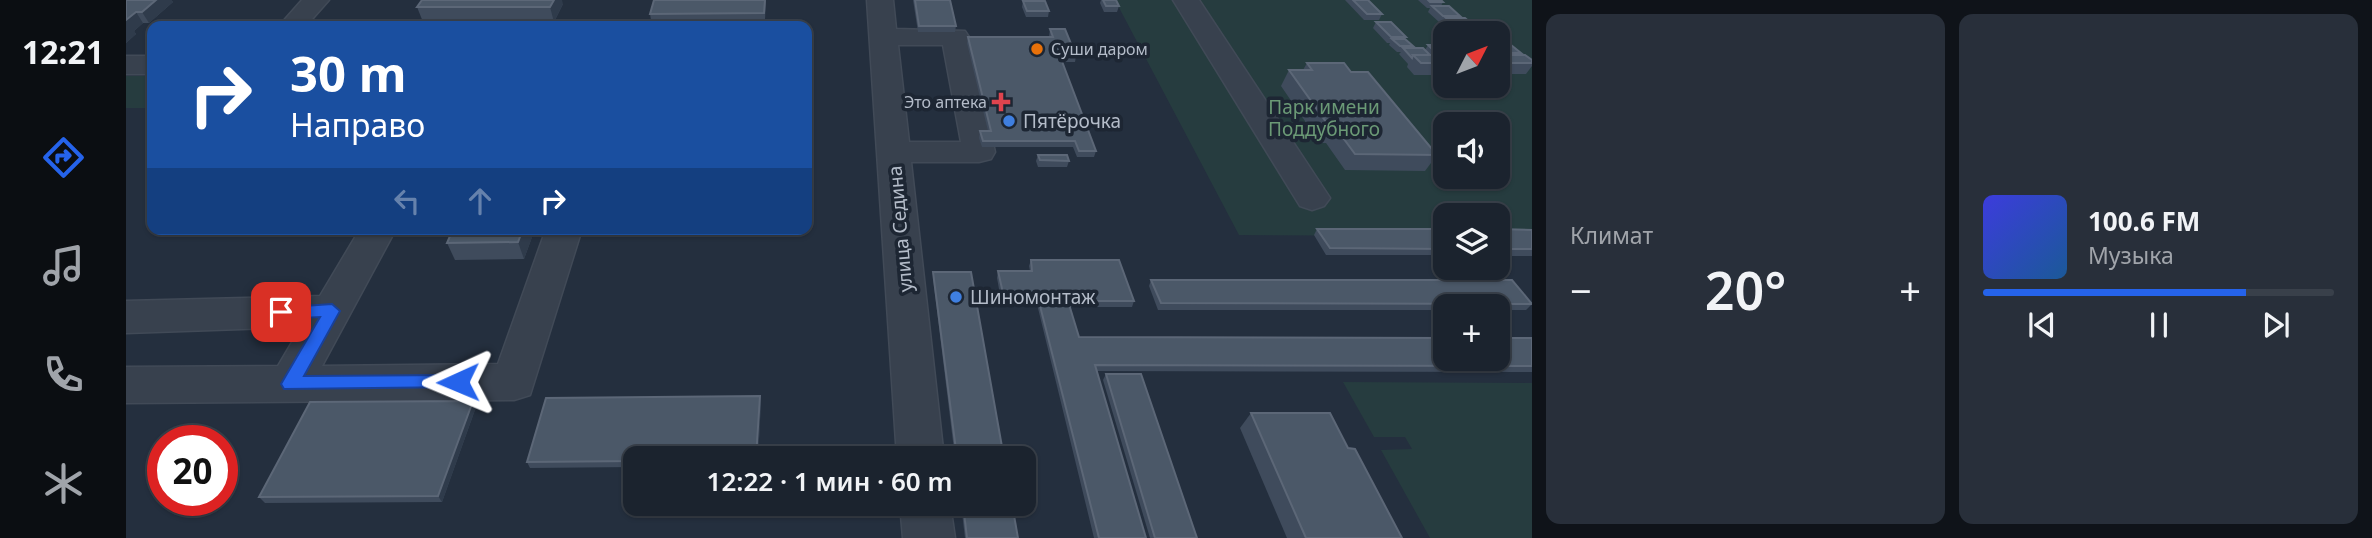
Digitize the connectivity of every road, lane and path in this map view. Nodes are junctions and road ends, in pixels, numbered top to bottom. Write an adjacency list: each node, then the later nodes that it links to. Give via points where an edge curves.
1 (316, 0): 4 (street)
2 (880, 0): 5 (street, улица Седина)
3 (1186, 0): 9 (street)
4 (297, 21)
5 (883, 37): 8 (street, улица Седина); 8 (street, via 955,37 979,152)
6 (126, 65): 7 (street)
7 (147, 65)
8 (893, 152): 16 (street, улица Седина)
9 (1312, 198)
10 (375, 235): 12 (street)
11 (562, 235): 14 (street, via 514,382)
12 (332, 311): 13 (street); 14 (street)
13 (126, 317)
14 (290, 384): 15 (street)
15 (126, 385)
16 (920, 446)
17 (926, 516): 18 (street)
18 (929, 538)

